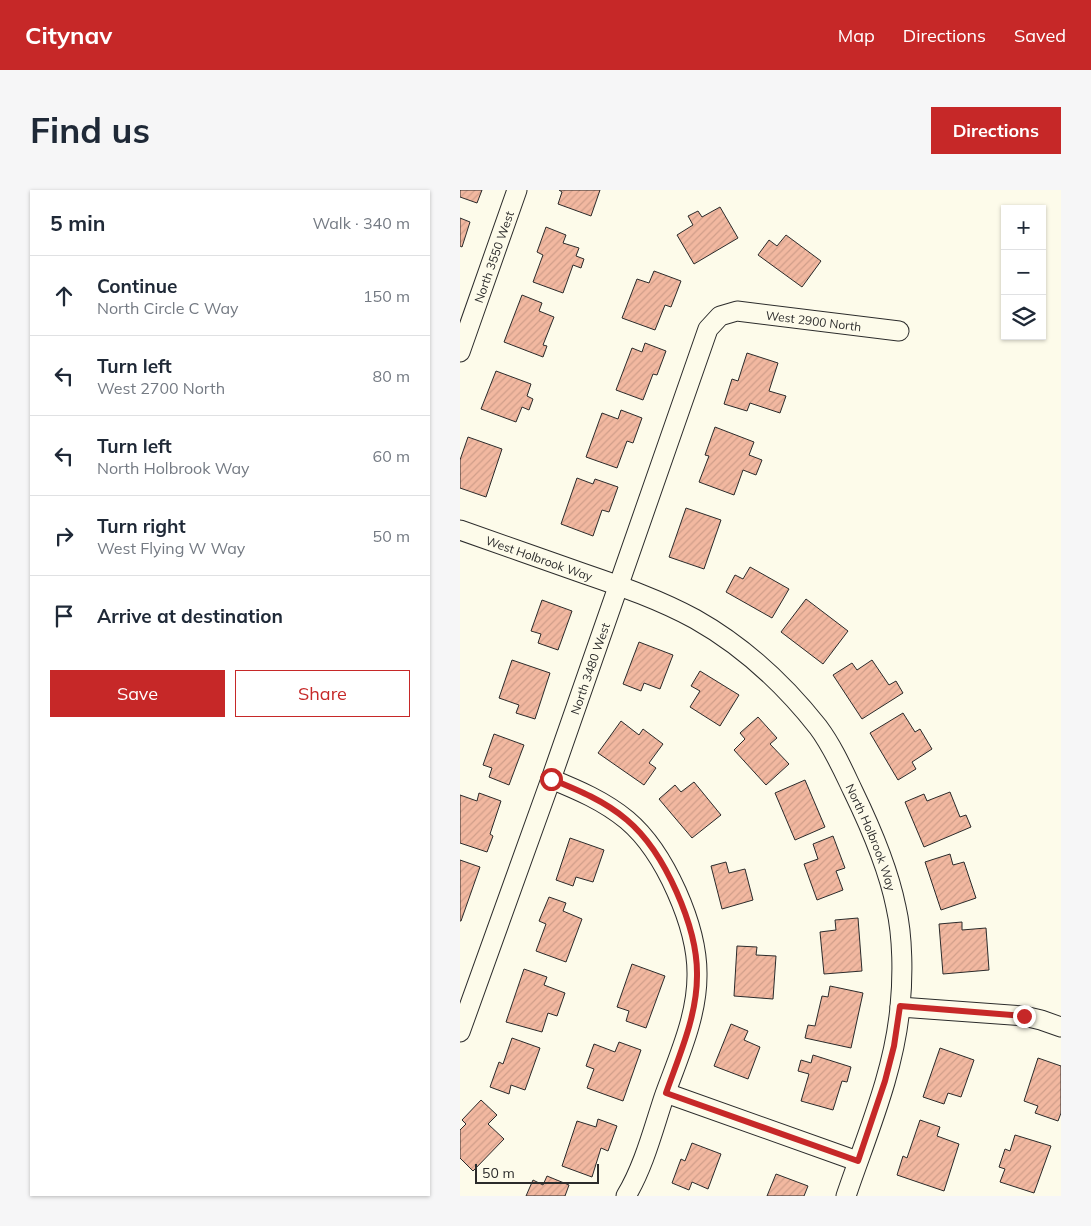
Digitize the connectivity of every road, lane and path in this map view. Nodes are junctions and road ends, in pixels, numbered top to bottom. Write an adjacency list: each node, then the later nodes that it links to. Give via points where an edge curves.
1 (517, 190): 4 (street, North 3550 West)
2 (728, 312): 3 (street, West 2900 North); 6 (street, North 3480 West, via 708,330)
3 (899, 331)
4 (460, 352)
5 (460, 530): 6 (street, West Holbrook Way)
6 (618, 586): 7 (street, North 3480 West); 8 (street, North Holbrook Way, via 667,605 730,641 760,664 819,728 838,759 872,830 894,900 901,955)
7 (551, 779): 10 (street, North 3480 West); 11 (street, via 588,794 628,821 647,841 687,915 696,949 694,1004)
8 (900, 1006): 9 (street, via 1024,1016); 12 (street, North Holbrook Way, via 885,1081)
9 (1061, 1027)
10 (460, 1032)
11 (666, 1093): 12 (street); 13 (street, via 641,1165)
12 (858, 1161): 14 (street, North Holbrook Way)
13 (626, 1196)
14 (846, 1196)

